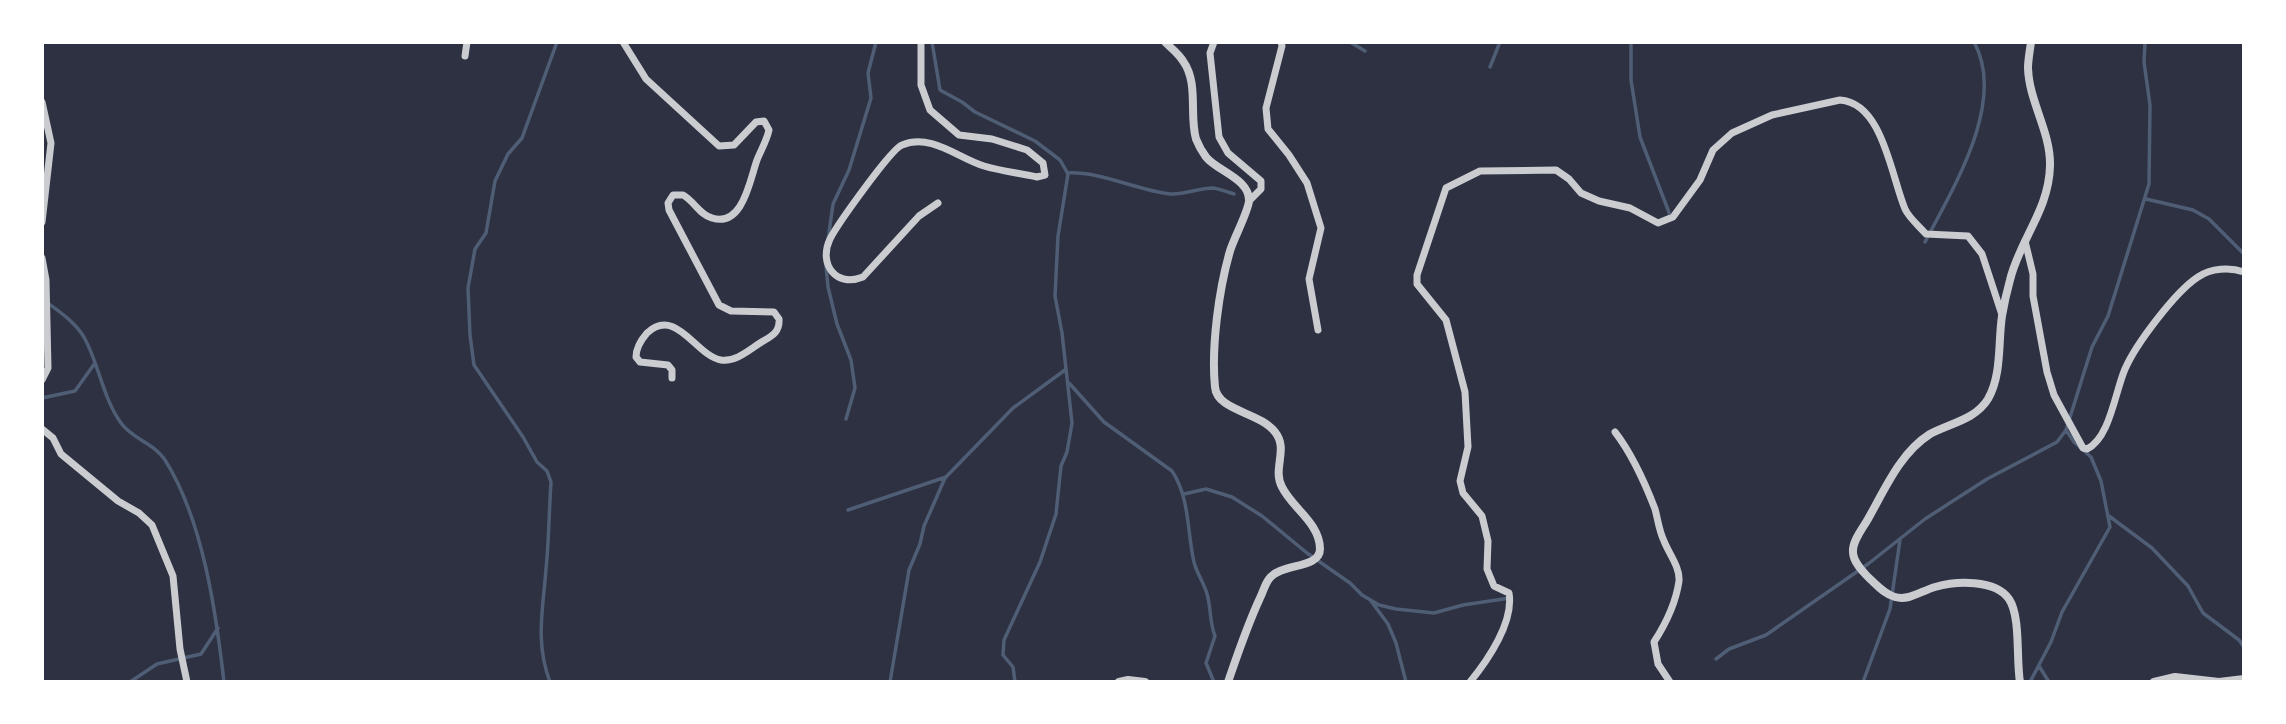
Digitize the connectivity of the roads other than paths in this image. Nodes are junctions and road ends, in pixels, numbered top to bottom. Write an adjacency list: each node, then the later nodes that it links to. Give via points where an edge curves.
1 (467, 42): 8 (street)
2 (623, 42): 20 (street, via 646,79 719,146 738,142 756,122 764,121 769,130 748,190 730,216 712,218 683,195 673,195 668,204 719,305 731,311 774,312 779,329 737,358 723,360 709,355 681,330 656,327 640,342 635,357 644,363 668,365)
3 (921, 42): 13 (street, via 921,85 930,110 959,135 1027,150 1040,159 1045,175 984,166 928,142 904,144 884,162 830,239 826,252 833,273 843,280 863,277 919,216)
4 (1165, 42): 12 (street, via 1190,76 1196,138 1206,158 1239,182)
5 (1214, 42): 12 (street, via 1210,53 1219,137 1228,153 1261,181 1261,190)
6 (1281, 42): 19 (street, via 1266,108 1268,129 1307,183 1321,228 1309,279)
7 (2031, 42): 15 (street, via 2028,70 2050,165 2049,186)
8 (465, 56)
9 (42, 102): 14 (street, via 51,143)
10 (1556, 170): 11 (street); 18 (street, via 1581,193 1630,208 1658,223 1673,217 1700,180 1713,150 1732,133 1772,115 1849,101 1870,118 1888,154 1906,211 1926,234 1968,236 1982,254); 29 (street, via 1480,171 1446,188 1417,275 1422,292 1446,320 1465,392 1468,447 1460,481 1463,494 1482,516 1490,577 1494,586 1509,593 1511,606 1490,657)
11 (1553, 180)
12 (1249, 201): 28 (street, via 1221,288 1216,393 1224,404 1264,420 1278,434 1282,450 1277,472 1282,488 1302,510 1320,551 1313,562 1282,569 1269,578)
13 (939, 204)
14 (42, 222)
15 (2025, 241): 17 (street, via 2048,372 2062,410 2082,448 2087,449 2096,444 2106,424 2127,366 2176,297 2199,276 2215,270); 18 (street)
16 (42, 258): 21 (street, via 48,368)
17 (2244, 272)
18 (2002, 316): 31 (street, via 1996,379 1988,398 1969,417 1929,435 1903,460 1887,482 1853,552 1867,576 1896,598 1961,583 2001,590 2015,615)
19 (1318, 330)
20 (672, 378)
21 (42, 380)
22 (42, 429): 25 (street, via 61,454 152,525 173,576)
23 (1615, 432): 30 (street, via 1645,487 1679,573 1673,601 1654,642 1658,664)
24 (2244, 679): 33 (street)
25 (187, 682)
26 (1119, 682): 27 (street)
27 (1145, 682)
28 (1228, 682)
29 (1470, 682)
30 (1670, 682)
31 (2020, 682)
32 (2154, 682): 33 (street, via 2175,677)
33 (2219, 682)

